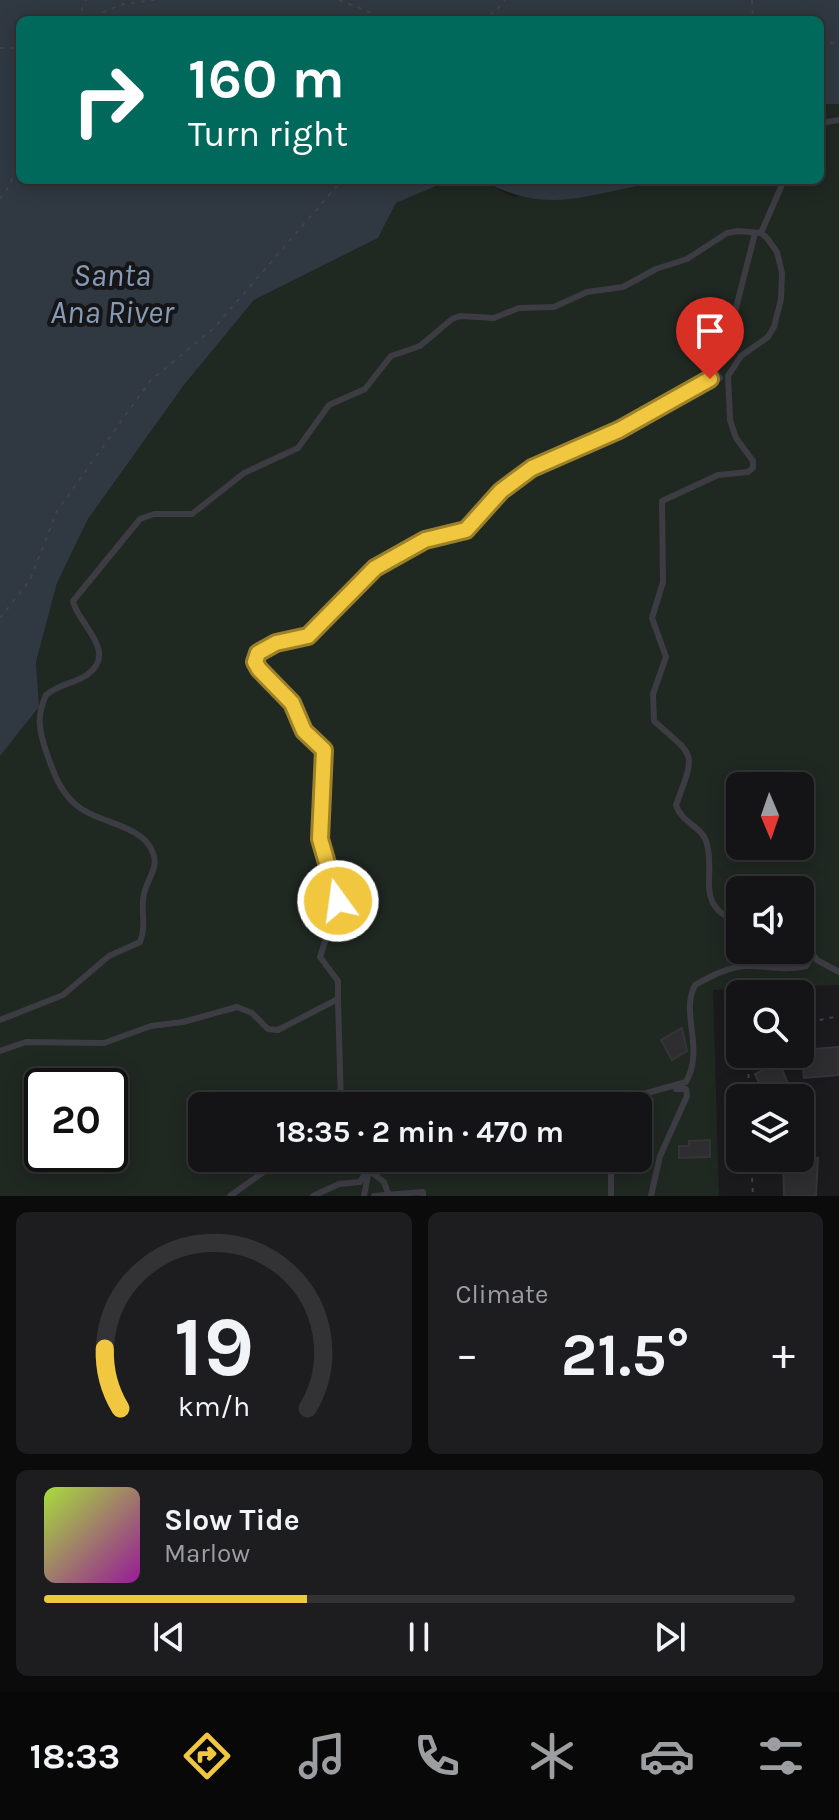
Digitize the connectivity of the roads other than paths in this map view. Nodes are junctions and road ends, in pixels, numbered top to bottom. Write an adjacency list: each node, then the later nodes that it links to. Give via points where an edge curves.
1 (782, 184): 2 (lane)
2 (758, 233): 3 (lane, via 735,312 716,346 714,371); 4 (lane, via 773,245 781,262 779,315 768,337 741,356); 10 (lane, via 727,233 687,259 623,287 587,292 554,307 452,319 420,346 391,356 365,389 329,405 298,448 244,473 192,514 140,519 73,601 96,639 98,658 93,668 46,695 38,724 54,772 72,801 87,814 143,837 153,853 154,870 144,893 143,934 140,942 109,956 63,995)
3 (719, 377): 4 (lane); 9 (lane, via 532,468 501,491 466,530 425,540 375,568 308,636 258,653 259,669 292,703 304,731 324,750 320,839 338,901 320,957 338,981)
4 (727, 382): 5 (lane, via 730,420 753,468 718,475 662,501 663,582 652,618 666,657 651,705 654,721 686,746 687,779 676,805 682,819 707,843 709,898)
5 (726, 916)
6 (814, 955): 8 (lane)
7 (807, 964): 13 (lane, via 779,970 746,966 695,985 691,999 696,1053 686,1082)
8 (839, 972)
9 (338, 999): 11 (lane, via 278,1030 268,1029 237,1007 151,1026 104,1043 26,1042); 12 (lane)
10 (0, 1020)
11 (0, 1051)
12 (341, 1092)
13 (652, 1092)
14 (652, 1096): 27 (lane, via 686,1089)
15 (263, 1172): 21 (lane)
16 (367, 1172): 19 (lane)
17 (372, 1172): 20 (lane)
18 (611, 1172): 26 (lane)
19 (363, 1185): 22 (lane, via 339,1184); 23 (lane)
20 (388, 1193): 24 (lane); 25 (lane)
21 (230, 1196)
22 (313, 1196)
23 (364, 1196)
24 (374, 1196)
25 (423, 1196)
26 (611, 1196)
27 (651, 1196)

